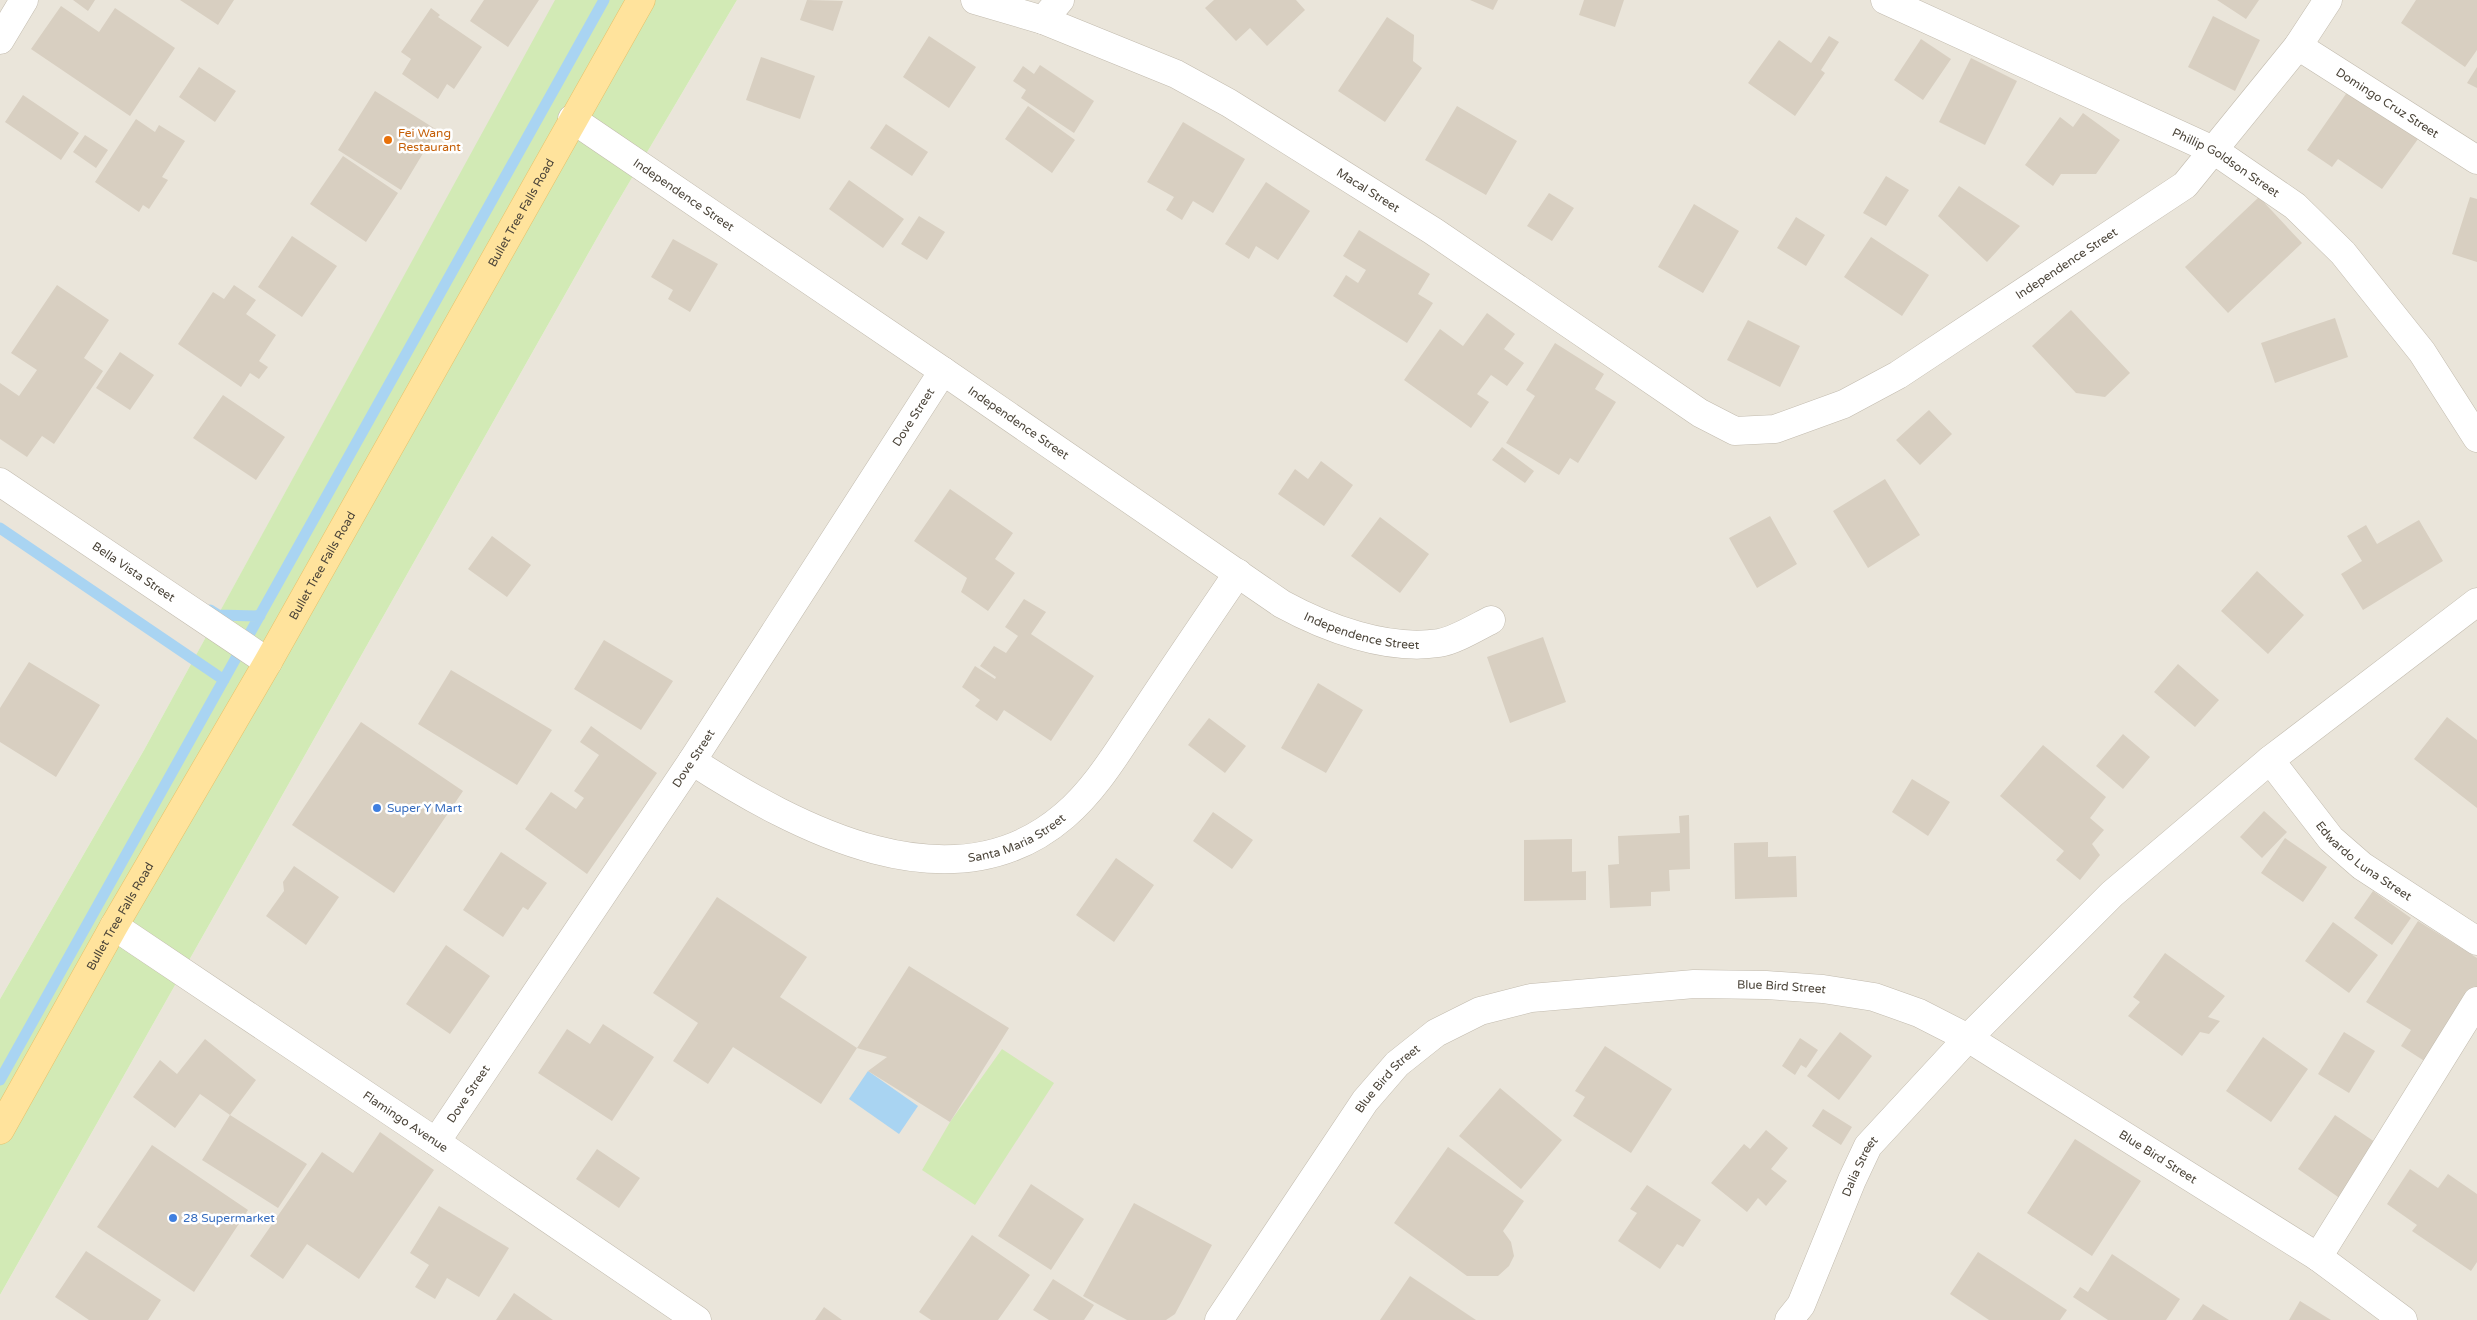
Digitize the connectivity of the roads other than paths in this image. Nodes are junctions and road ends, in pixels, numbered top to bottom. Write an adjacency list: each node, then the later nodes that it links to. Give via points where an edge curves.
1 (24, 0): 7 (street)
2 (640, 0): 9 (main road, Bullet Tree Falls Road)
3 (975, 0): 6 (street, Macal Street)
4 (1886, 0): 10 (street, Phillip Goldson Street)
5 (2328, 0): 8 (street, Independence Street)
6 (1052, 10): 13 (street, Macal Street, via 1229,103 1433,231 1700,413)
7 (0, 40)
8 (2298, 46): 10 (street, Independence Street); 11 (street, Domingo Cruz Street)
9 (572, 119): 12 (street, Independence Street); 19 (main road, Bullet Tree Falls Road)
10 (2215, 150): 13 (street, Independence Street, via 2185,185 1898,375 1844,404 1775,429); 14 (street, Phillip Goldson Street, via 2295,206 2343,253 2422,352)
11 (2477, 160)
12 (943, 370): 16 (street, Independence Street); 21 (street, Dove Street)
13 (1735, 431)
14 (2477, 438)
15 (0, 482): 19 (street, Bella Vista Street)
16 (1238, 573): 18 (street, Independence Street, via 1313,621 1350,633 1404,644 1440,643); 21 (street, Santa Maria Street, via 1100,778 1065,815 1030,841 991,855 939,859 884,854 831,836 772,810)
17 (2477, 602): 20 (street, Dalia Street)
18 (1491, 620)
19 (268, 662): 22 (main road, Bullet Tree Falls Road)
20 (2270, 760): 23 (street, Edwardo Luna Street, via 2330,839 2362,866); 25 (street, Dalia Street, via 2112,894)
21 (692, 761): 27 (street, Dove Street)
22 (114, 926): 26 (main road, Bullet Tree Falls Road); 27 (street, Flamingo Avenue)
23 (2477, 941)
24 (2477, 1001): 28 (street)
25 (1968, 1038): 28 (street, Blue Bird Street); 30 (street, Blue Bird Street, via 1919,1013 1874,997 1823,988 1694,984 1531,998 1480,1011 1436,1033 1397,1064 1365,1101); 31 (street, Dalia Street, via 1868,1146 1801,1305)
26 (0, 1130)
27 (436, 1142): 29 (street, Flamingo Avenue)
28 (2318, 1257): 32 (street, Blue Bird Street)
29 (697, 1320)
30 (1219, 1320)
31 (1789, 1320)
32 (2403, 1320)

